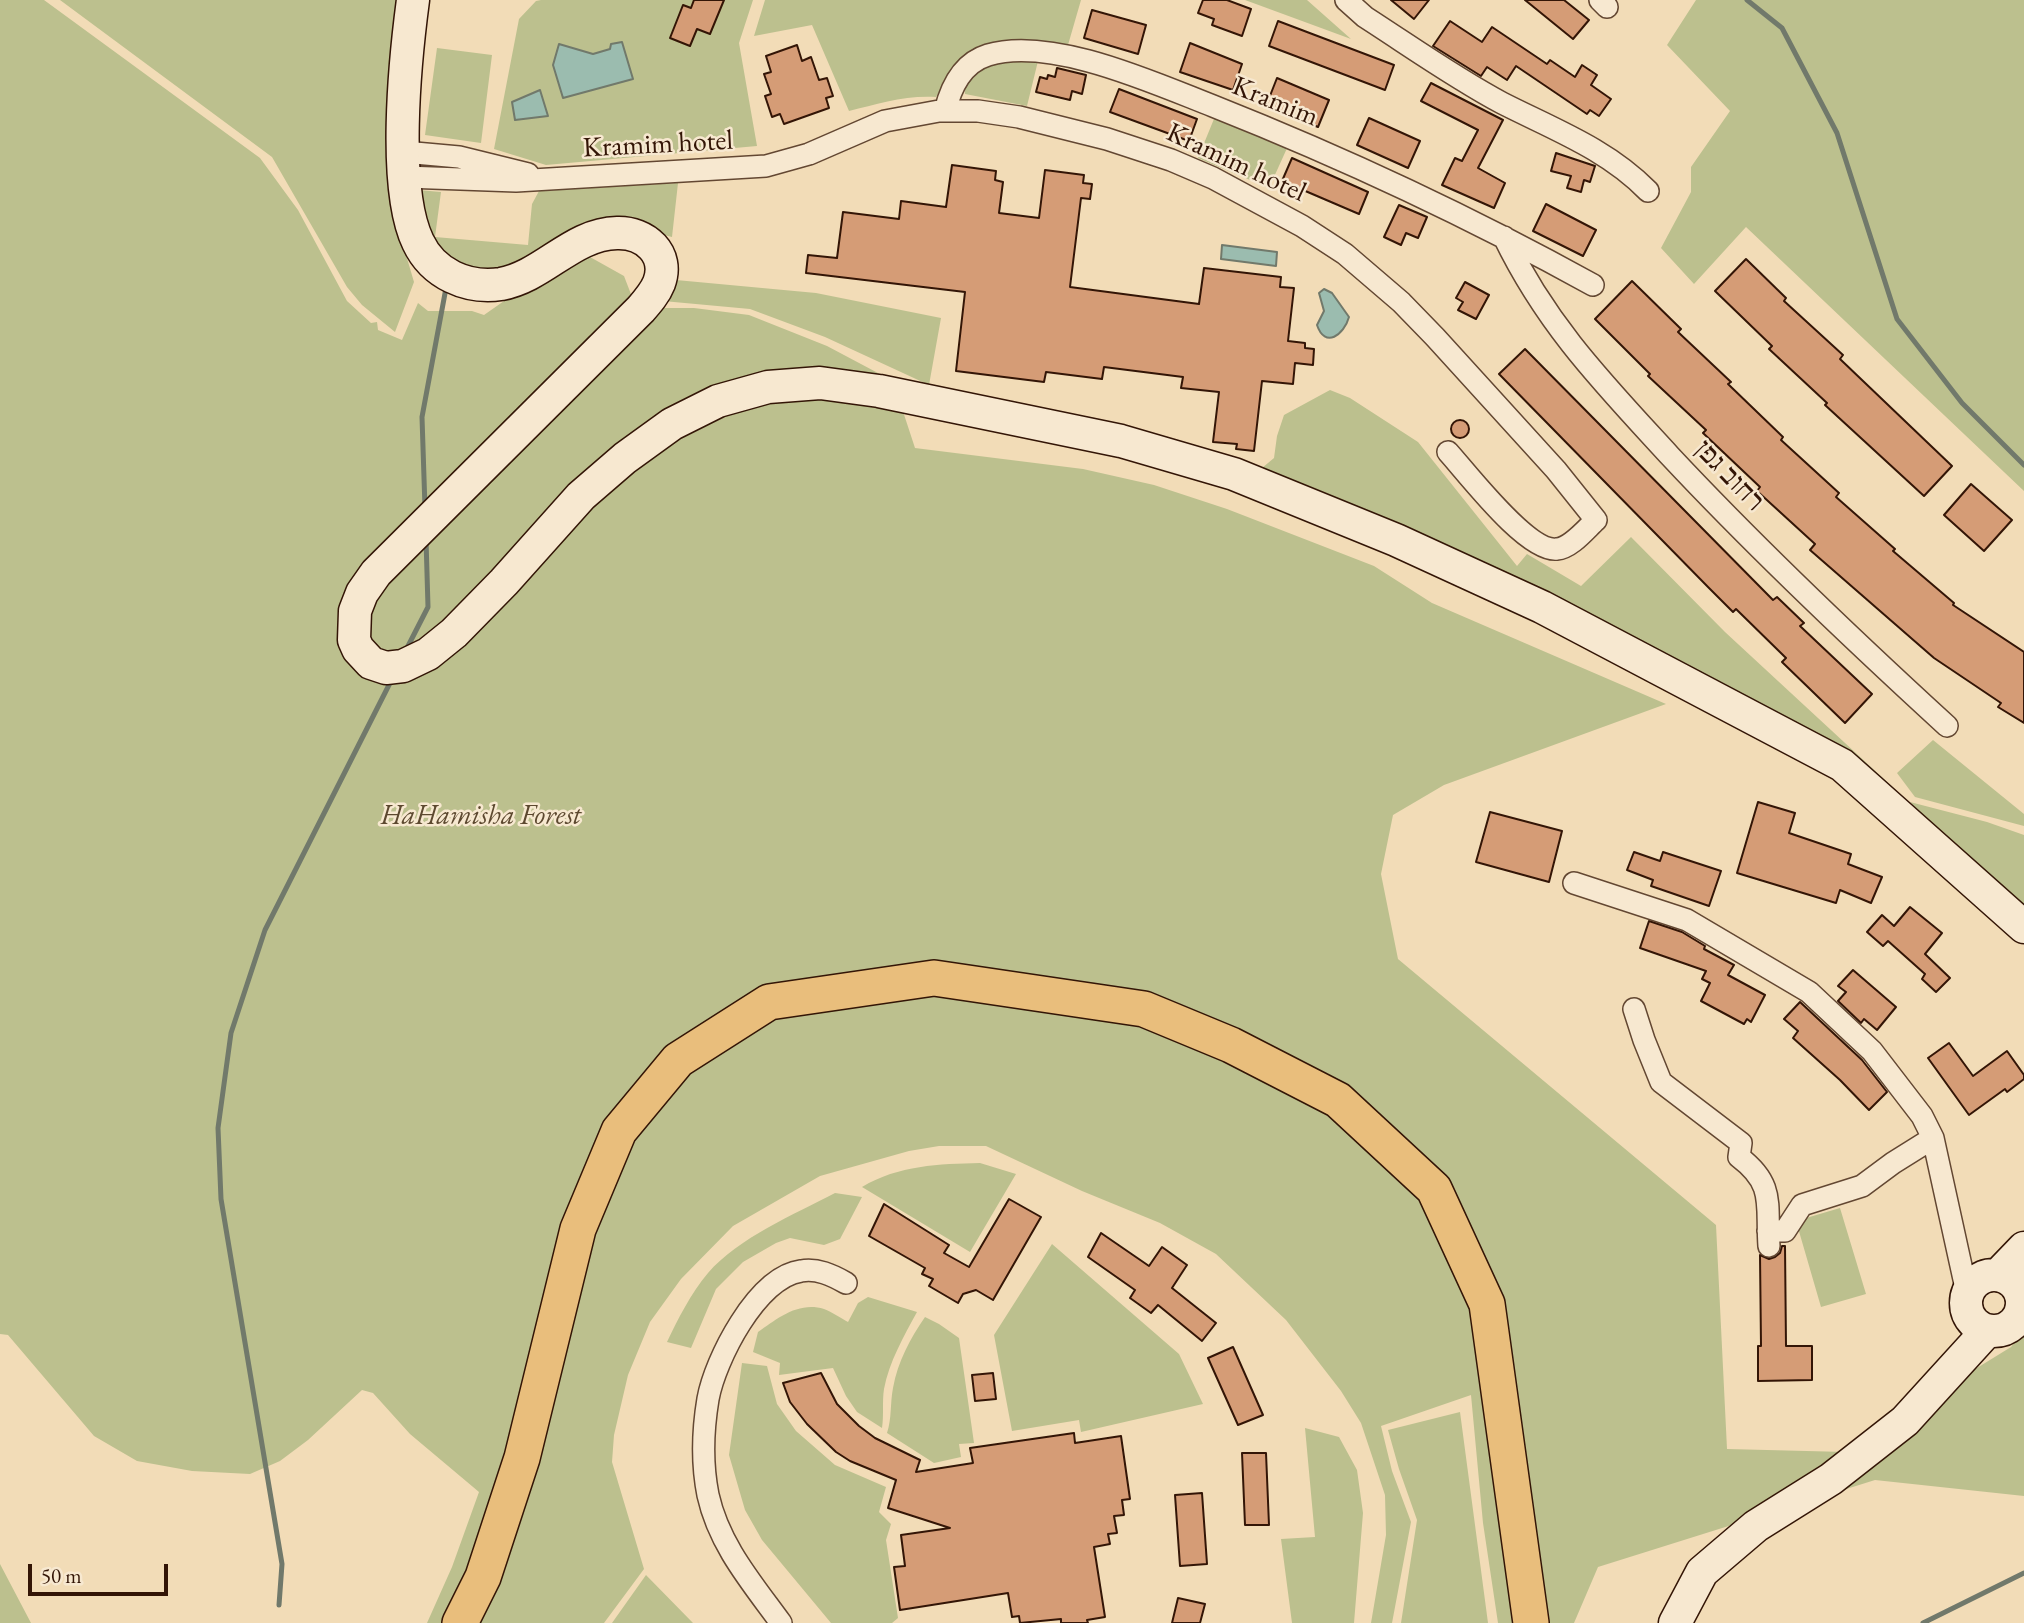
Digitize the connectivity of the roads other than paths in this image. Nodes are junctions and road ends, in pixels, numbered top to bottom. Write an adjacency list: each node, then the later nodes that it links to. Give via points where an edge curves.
1 (413, 0): 4 (main road, via 405,71)
2 (1346, 0): 5 (street, via 1365,18 1490,95 1604,155)
3 (945, 111): 4 (street, Kramim hotel, via 885,121 808,154 766,166 488,181); 6 (street, Kramim, via 959,75 983,57 1024,51 1079,59 1268,128); 8 (street, Kramim hotel, via 1019,117 1128,145 1213,178 1302,226 1364,270 1418,319 1596,520 1564,548 1538,545 1517,529)
4 (405, 165): 11 (main road, via 418,243 440,269 461,281 503,283 580,243 617,233 632,234 654,246 662,268 653,295 641,309 367,585 352,631 358,649 378,667 412,663 443,642 581,496 673,424 718,401 768,387 820,383 879,391 1121,441 1234,474 1396,540 1542,607 1842,765)
5 (1648, 191)
6 (1504, 237): 7 (street, Kramim); 9 (street, רחוב גפן, via 1544,310 1610,391 1800,590)
7 (1593, 285)
8 (1448, 452)
9 (1947, 726)
10 (1574, 883): 13 (street, via 1687,920 1809,992 1872,1051 1922,1116)
11 (2024, 927)
12 (1634, 1009): 13 (street, via 1661,1082 1741,1143 1739,1157 1754,1168 1769,1198 1768,1238 1785,1231 1802,1205 1862,1186)
13 (1933, 1138): 17 (street)
14 (2024, 1248): 15 (main road)
15 (2012, 1274): 17 (main road, via 1979,1279); 17 (main road, via 2022,1297 2021,1311 2008,1328 2001,1331)
16 (846, 1283): 19 (street, via 830,1274 799,1270 769,1287 730,1341 708,1398 704,1460 719,1529)
17 (1973, 1312): 21 (main road, via 1952,1369 1905,1421 1831,1479 1756,1526 1702,1572)
18 (460, 1623): 20 (main road, via 484,1577 518,1471 578,1229 619,1131 678,1060 769,1002 934,978 1144,1009 1231,1045 1338,1100 1434,1189 1487,1304)
19 (781, 1623)
20 (1531, 1623)
21 (1675, 1623)

